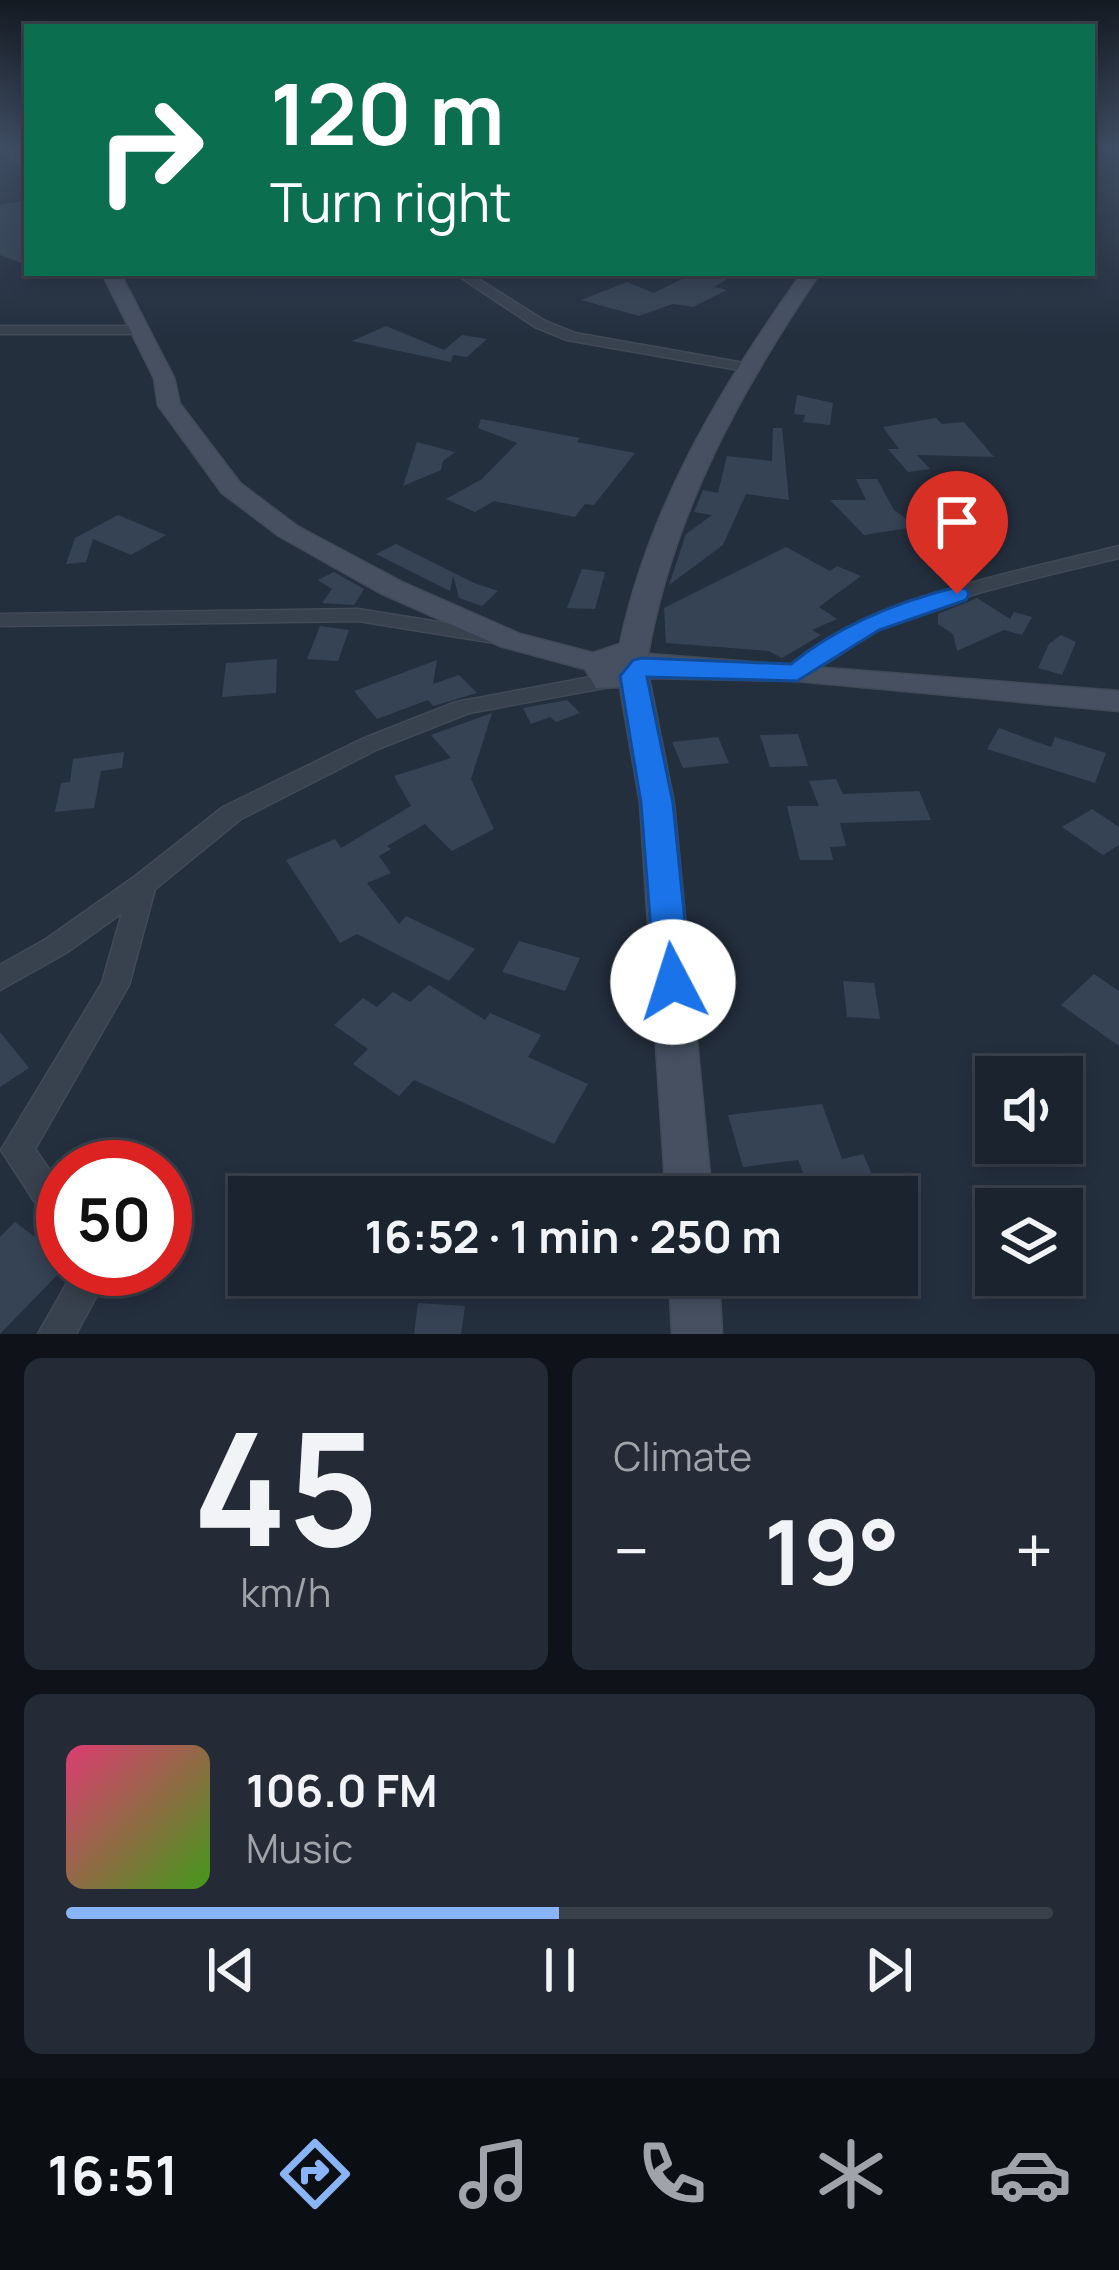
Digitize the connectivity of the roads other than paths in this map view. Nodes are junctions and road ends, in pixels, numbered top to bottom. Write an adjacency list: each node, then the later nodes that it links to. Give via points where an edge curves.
1 (111, 276): 5 (street)
2 (465, 276): 6 (street, via 572,337)
3 (810, 276): 6 (street)
4 (0, 330): 5 (street)
5 (137, 330): 9 (street, via 182,427 231,488 288,531 392,588)
6 (750, 368): 10 (street, via 656,554)
7 (1119, 552): 11 (street, via 921,604 830,646)
8 (0, 620): 9 (street, via 358,615)
9 (510, 640): 10 (street)
10 (618, 668): 11 (street); 13 (street, via 409,725 232,812); 15 (street, via 657,803)
11 (797, 672): 12 (street)
12 (1119, 701)
13 (143, 884): 14 (street); 16 (street, via 115,986 16,1150)
14 (0, 979)
15 (686, 1176)
16 (36, 1178)
17 (78, 1296): 19 (street)
18 (695, 1296): 20 (street)
19 (56, 1334)
20 (698, 1334)

